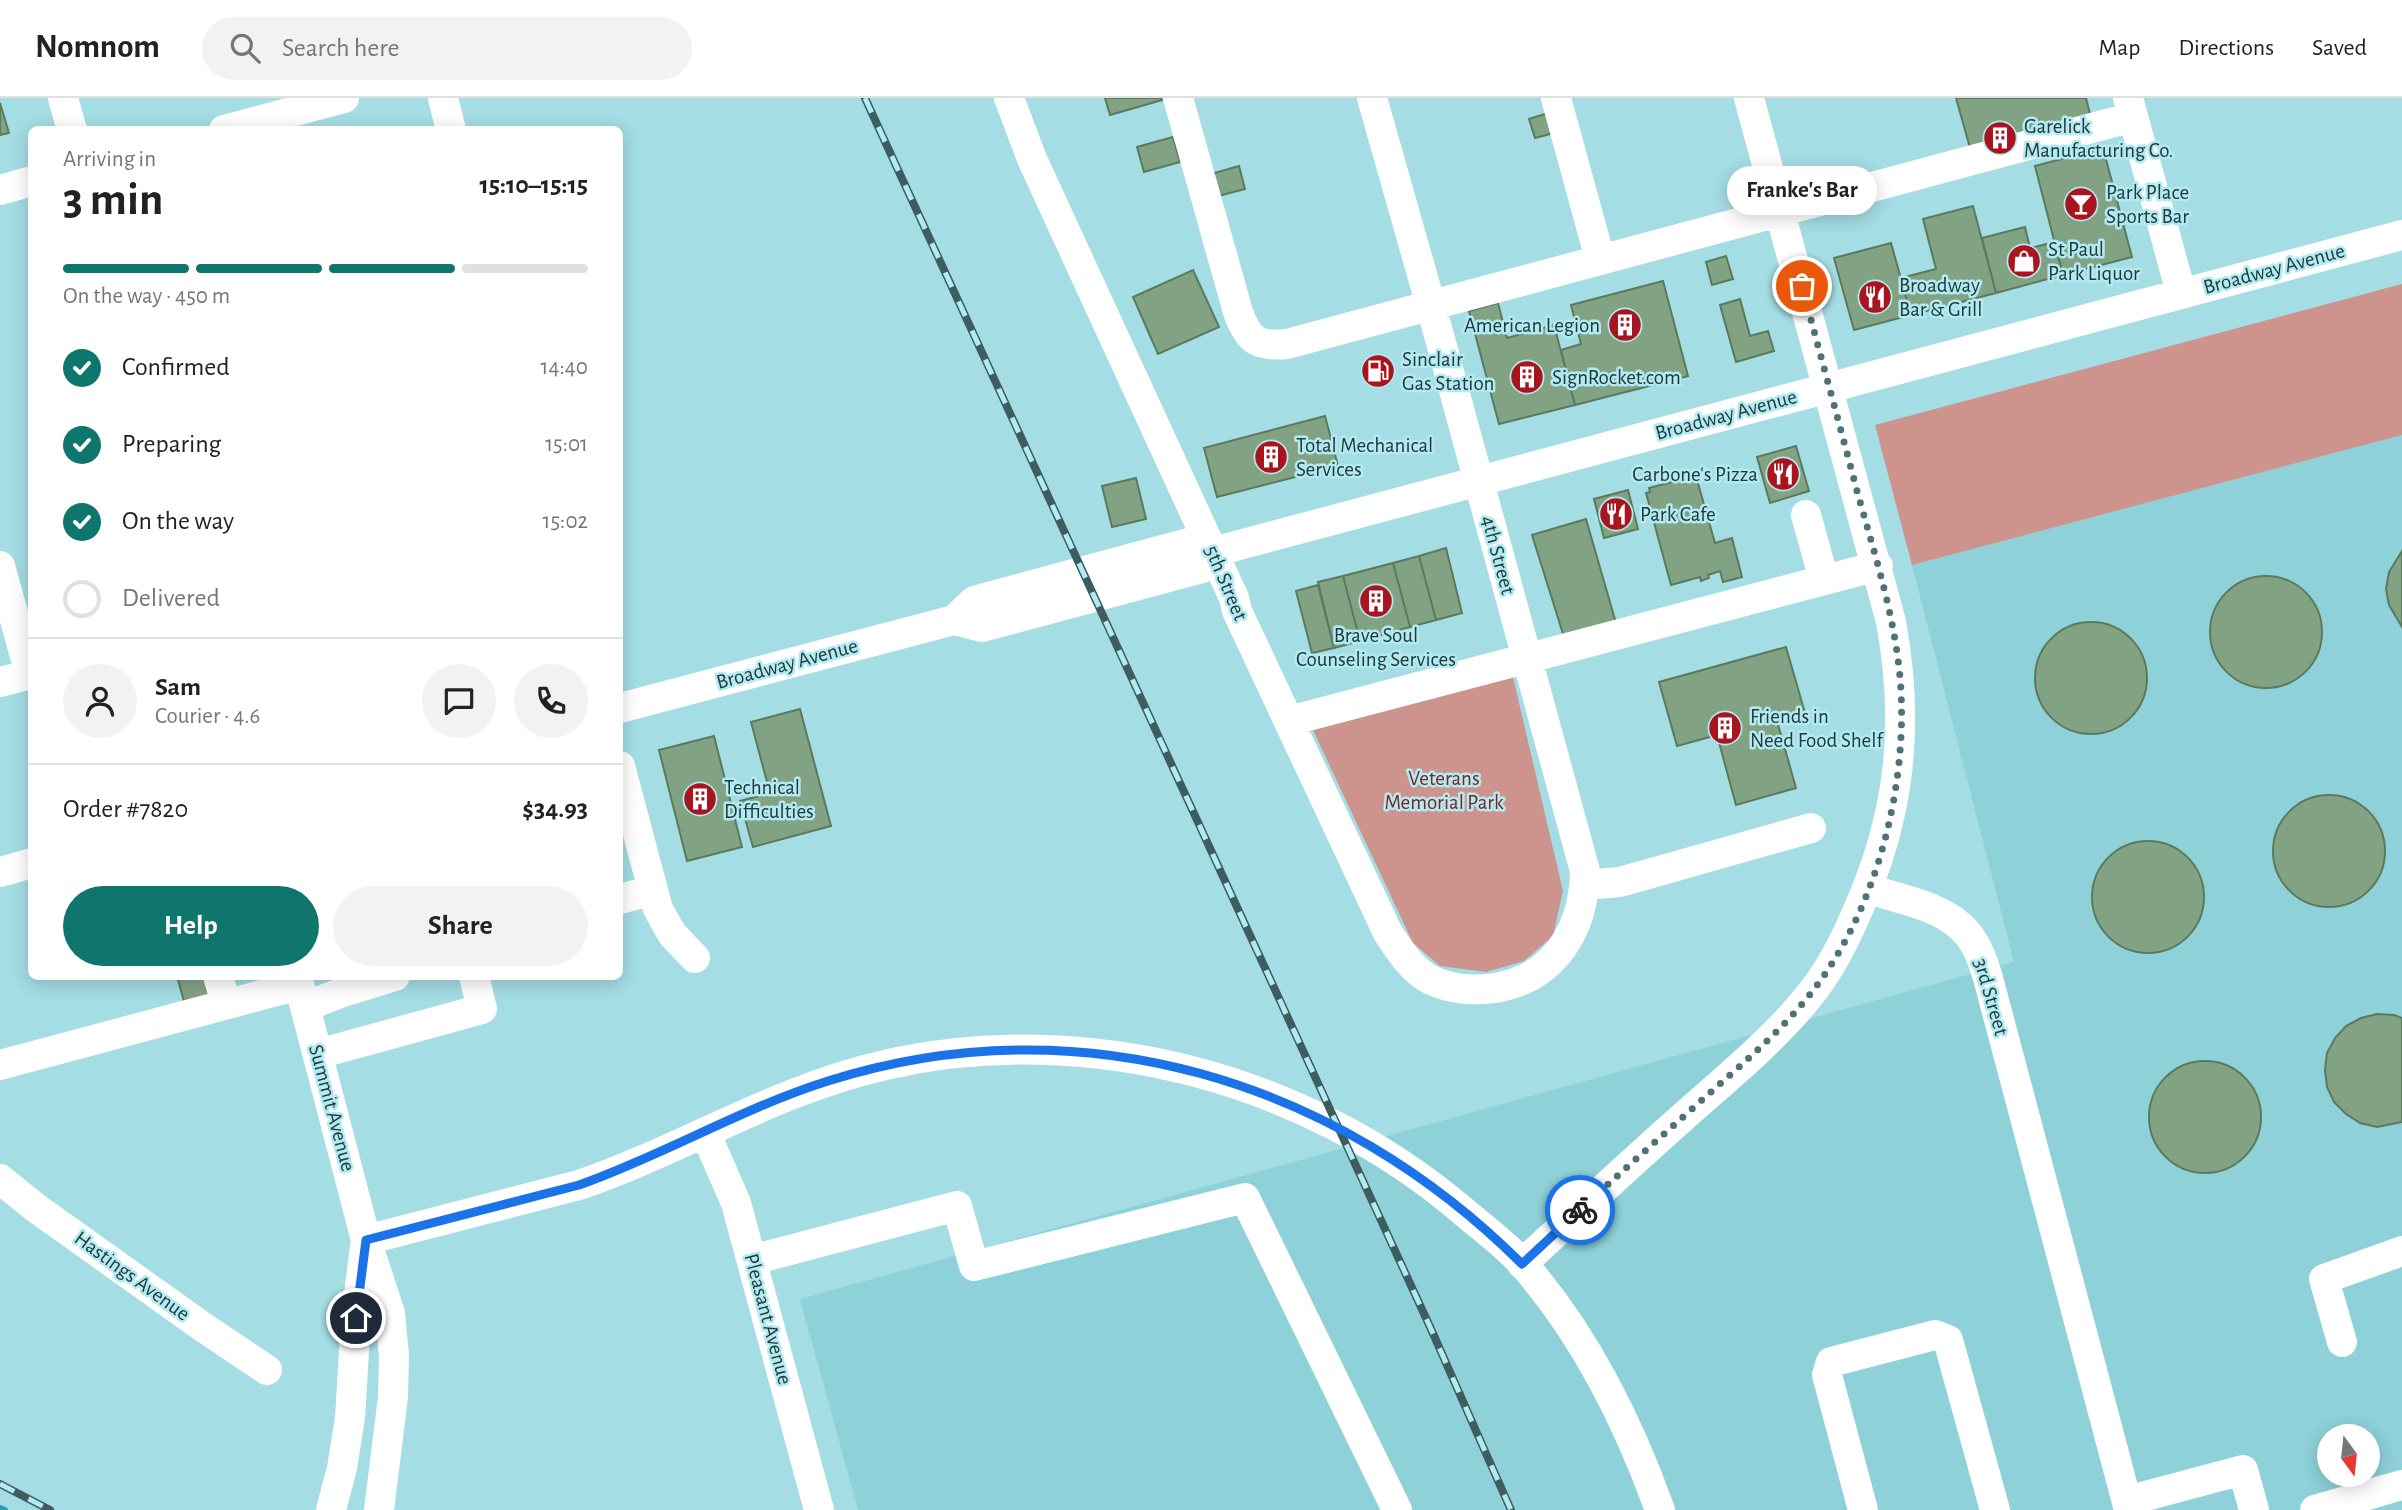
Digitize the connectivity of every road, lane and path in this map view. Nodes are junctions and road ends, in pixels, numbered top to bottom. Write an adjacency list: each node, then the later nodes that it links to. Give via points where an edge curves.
1 (63, 98): 11 (street)
2 (344, 98): 10 (street)
3 (443, 98): 12 (street)
4 (1009, 98): 23 (street, 5th Street, via 1032,159)
5 (1178, 98): 19 (street, via 1238,312 1253,340 1287,344)
6 (1372, 98): 19 (street, 4th Street)
7 (1556, 98): 17 (street)
8 (1749, 98): 15 (street)
9 (2130, 107): 15 (street); 18 (street)
10 (258, 125)
11 (71, 126)
12 (450, 126)
13 (28, 182): 14 (street)
14 (0, 190)
15 (1781, 210): 17 (street); 20 (street)
16 (2402, 235): 18 (street, Broadway Avenue)
17 (1600, 259): 19 (street)
18 (2181, 293): 20 (street, Broadway Avenue)
19 (1431, 306): 21 (street, 4th Street)
20 (1829, 387): 21 (street, Broadway Avenue); 25 (street)
21 (1478, 482): 23 (street, Broadway Avenue); 27 (street, 4th Street)
22 (1806, 515): 26 (street)
23 (1213, 552): 31 (street, Broadway Avenue, via 1192,542 974,601 954,620); 32 (street, 5th Street)
24 (0, 566): 28 (street)
25 (1878, 566): 26 (street); 38 (street, via 1898,662 1901,736 1886,835)
26 (1824, 579): 27 (street)
27 (1525, 659): 32 (street); 37 (street, 4th Street, via 1585,872)
28 (28, 664)
29 (28, 675): 30 (street)
30 (0, 682)
31 (623, 707)
32 (1289, 721): 44 (street, 5th Street, via 1400,952 1415,969 1444,984 1481,990)
33 (623, 777): 39 (street)
34 (1811, 828): 37 (street, via 1620,882)
35 (28, 864): 36 (street)
36 (0, 872)
37 (1584, 885): 44 (street, 4th Street, via 1580,914 1556,957)
38 (1868, 889): 54 (street, via 1828,969 1788,1021); 58 (street, 3rd Street, via 1947,917 1968,934 1978,950)
39 (653, 890): 40 (street); 41 (street, via 666,925)
40 (623, 898)
41 (695, 958)
42 (382, 980): 46 (street, via 340,993)
43 (475, 980): 47 (street, via 482,1009)
44 (1511, 985)
45 (222, 990): 46 (street); 48 (street)
46 (300, 990): 47 (street, Summit Avenue)
47 (318, 1054): 51 (street, Summit Avenue)
48 (0, 1065)
49 (705, 1132): 51 (street, via 579,1185); 53 (street, Pleasant Avenue, via 731,1188); 54 (street, via 795,1092 889,1065 947,1055 1016,1051 1098,1053 1202,1073 1306,1110 1402,1165 1451,1200)
50 (0, 1179): 56 (street, Hastings Avenue)
51 (366, 1240): 59 (street, Summit Avenue, via 350,1418); 60 (street, Summit Avenue, via 390,1313 394,1356)
52 (2402, 1251): 55 (street, via 2324,1279)
53 (752, 1260): 61 (street, Pleasant Avenue); 62 (street, via 957,1206 974,1266 1245,1198)
54 (1522, 1264): 63 (street, via 1552,1300 1599,1373 1637,1448)
55 (2342, 1342)
56 (267, 1370)
57 (2402, 1485): 67 (street)
58 (2128, 1506): 66 (street, via 2243,1470)
59 (331, 1510)
60 (379, 1510)
61 (819, 1510)
62 (1396, 1510)
63 (1660, 1510)
64 (1863, 1510): 65 (street, via 1827,1375 1831,1362 1935,1335 1948,1340)
65 (1995, 1510)
66 (2254, 1510)
67 (2315, 1510)

